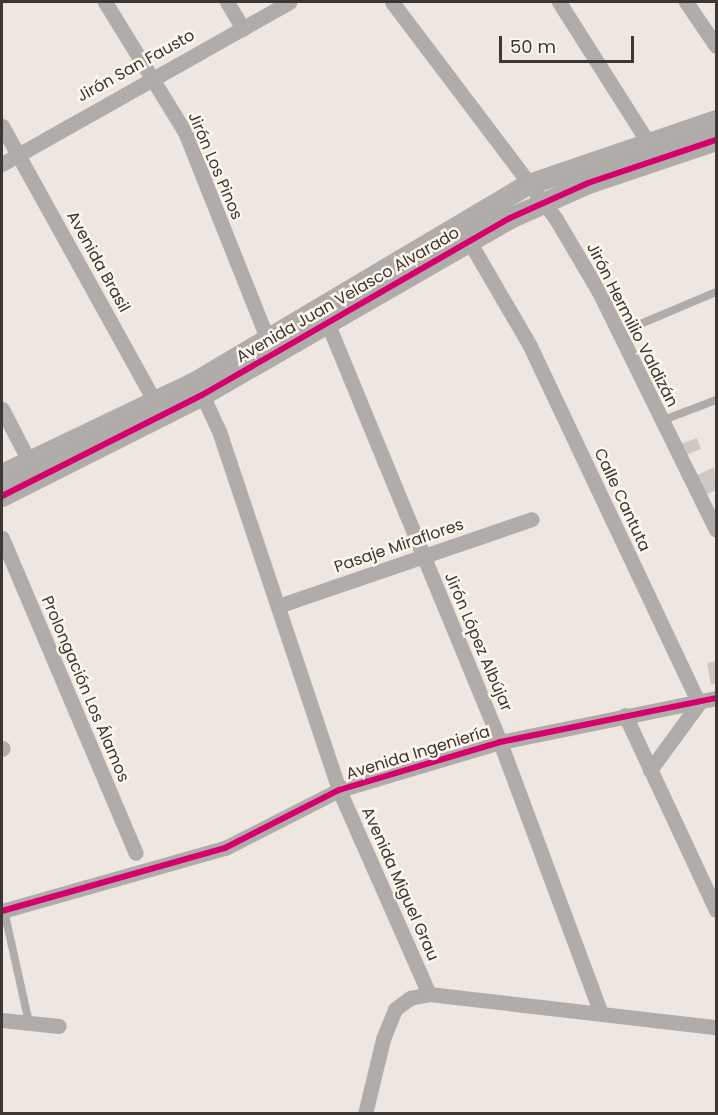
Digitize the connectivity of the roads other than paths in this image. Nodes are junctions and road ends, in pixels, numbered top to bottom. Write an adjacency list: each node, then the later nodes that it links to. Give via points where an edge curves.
1 (105, 2): 9 (street, Jirón Los Pinos)
2 (227, 2): 7 (street)
3 (289, 2): 7 (street, Jirón San Fausto)
4 (392, 2): 16 (street, Jirón Hermilio Valdizán)
5 (559, 2): 13 (street)
6 (686, 2): 8 (street)
7 (243, 29): 9 (street, Jirón San Fausto)
8 (717, 46)
9 (152, 76): 14 (street, Jirón San Fausto); 22 (street, Jirón Los Pinos, via 185,132)
10 (717, 120): 13 (street, Avenida Juan Velasco Alvarado)
11 (2, 126): 14 (street, Avenida Brasil)
12 (717, 140): 17 (street, Avenida Juan Velasco Alvarado)
13 (648, 142): 16 (street, Avenida Juan Velasco Alvarado)
14 (18, 155): 15 (street, Jirón San Fausto); 26 (street, Avenida Brasil)
15 (2, 164)
16 (526, 185): 17 (street, Jirón Hermilio Valdizán); 22 (street, Avenida Juan Velasco Alvarado)
17 (542, 203): 18 (street, Avenida Juan Velasco Alvarado); 21 (street, Jirón Hermilio Valdizán)
18 (469, 242): 20 (street, Avenida Juan Velasco Alvarado); 37 (street, Calle Cantuta, via 530,346)
19 (717, 292): 21 (lane)
20 (327, 322): 22 (street, Avenida Juan Velasco Alvarado); 34 (street, Jirón López Albújar)
21 (619, 333): 27 (street, Jirón Hermilio Valdizán)
22 (271, 346): 23 (street, Avenida Juan Velasco Alvarado)
23 (199, 388): 26 (street, Avenida Juan Velasco Alvarado); 35 (street, Avenida Miguel Grau)
24 (717, 400): 27 (lane)
25 (2, 409): 28 (street)
26 (159, 409): 28 (street, Avenida Juan Velasco Alvarado); 30 (street, Avenida Juan Velasco Alvarado)
27 (661, 421): 32 (street, Jirón Hermilio Valdizán)
28 (29, 461): 29 (street, Avenida Juan Velasco Alvarado)
29 (2, 474)
30 (2, 496)
31 (532, 519): 34 (street, Pasaje Miraflores)
32 (717, 530)
33 (2, 538): 42 (street, Prolongación Los Álamos)
34 (424, 557): 35 (street, Pasaje Miraflores); 39 (street, Jirón López Albújar)
35 (278, 606): 41 (street, Avenida Miguel Grau)
36 (717, 698): 37 (street, Avenida Ingeniería)
37 (699, 703): 38 (street, Avenida Ingeniería); 40 (street)
38 (625, 715): 39 (street, Avenida Ingeniería); 40 (street)
39 (500, 742): 41 (street, Avenida Ingeniería); 46 (street, Jirón López Albújar)
40 (650, 770): 43 (street)
41 (339, 790): 44 (street, Avenida Ingeniería, via 225,848); 45 (street, Avenida Miguel Grau)
42 (136, 853)
43 (717, 910)
44 (3, 911): 48 (lane)
45 (429, 994): 46 (street); 51 (street, via 395,1009)
46 (601, 1013): 50 (street)
47 (2, 1020): 48 (street)
48 (29, 1023): 49 (street)
49 (59, 1026)
50 (717, 1028)
51 (365, 1113)

